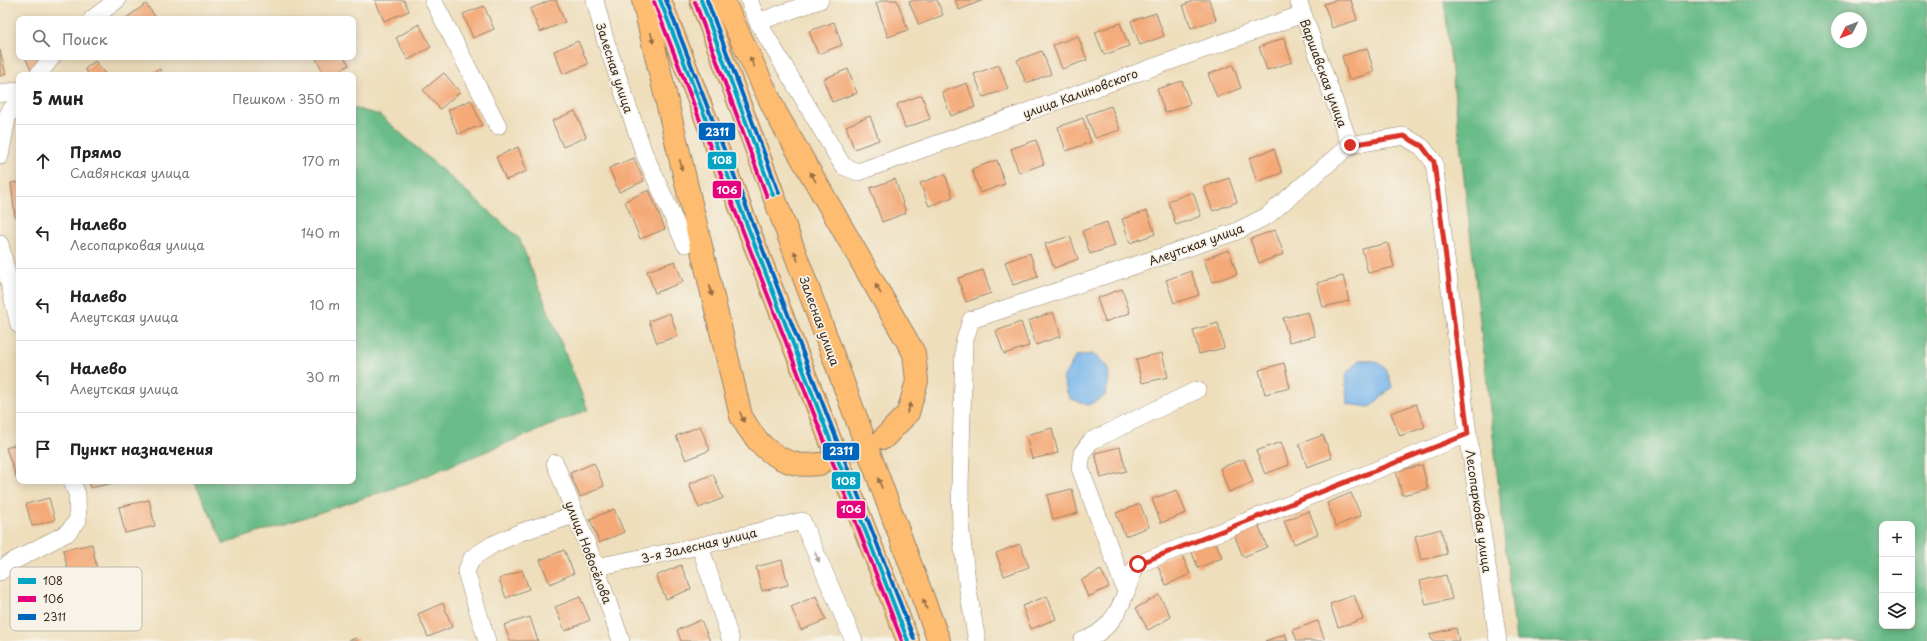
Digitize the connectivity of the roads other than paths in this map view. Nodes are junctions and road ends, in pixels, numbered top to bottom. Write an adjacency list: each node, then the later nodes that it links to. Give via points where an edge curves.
1 (117, 0): 11 (street)
2 (433, 0): 18 (street)
3 (596, 0): 22 (street, Залесная улица, via 605,39 644,153)
4 (643, 0): 28 (main road, one-way to 28, via 741,416 753,437 771,454 797,464)
5 (660, 0): 39 (main road)
6 (701, 0): 40 (main road, Залесная улица, one-way to 6)
7 (723, 0): 26 (main road, one-way to 7, via 908,413 917,381 914,353 776,114)
8 (749, 0): 12 (street)
9 (820, 0): 12 (street)
10 (1300, 7): 12 (street, улица Калиновского, via 858,172 843,166); 19 (street, Варшавская улица)
11 (96, 16)
12 (758, 22)
13 (50, 60): 14 (street)
14 (40, 72)
15 (16, 91): 16 (street)
16 (0, 94)
17 (16, 103): 20 (street, via 8,114)
18 (498, 126)
19 (1350, 145): 25 (street, Лесопарковая улица, via 1404,136 1422,146 1434,162); 41 (street, Алеутская улица, via 1266,216 1235,232 971,320 964,343 960,486 961,532)
20 (0, 156)
21 (0, 244): 23 (street)
22 (685, 244)
23 (16, 313)
24 (1197, 390): 34 (street, via 1091,441 1082,453 1080,468)
25 (1468, 434): 34 (street, via 1138,564 1131,574); 43 (street, Лесопарковая улица)
26 (884, 438)
27 (555, 463): 30 (street, улица Новосёлова)
28 (819, 464)
29 (73, 484): 33 (street, via 77,494 78,520 67,533 8,564)
30 (575, 515): 32 (street, улица Новосёлова); 35 (street, via 520,532 472,558 466,572)
31 (700, 546): 32 (street, 3-я Залесная улица); 37 (street); 38 (street, 3-я Залесная улица, one-way to 38, via 802,521)
32 (596, 567): 36 (street, улица Новосёлова)
33 (0, 572)
34 (1126, 592): 42 (street, via 1111,623 1095,636)
35 (487, 641)
36 (622, 641)
37 (731, 641)
38 (854, 641)
39 (908, 641)
40 (939, 641)
41 (977, 641)
42 (1082, 641)
43 (1498, 641)

